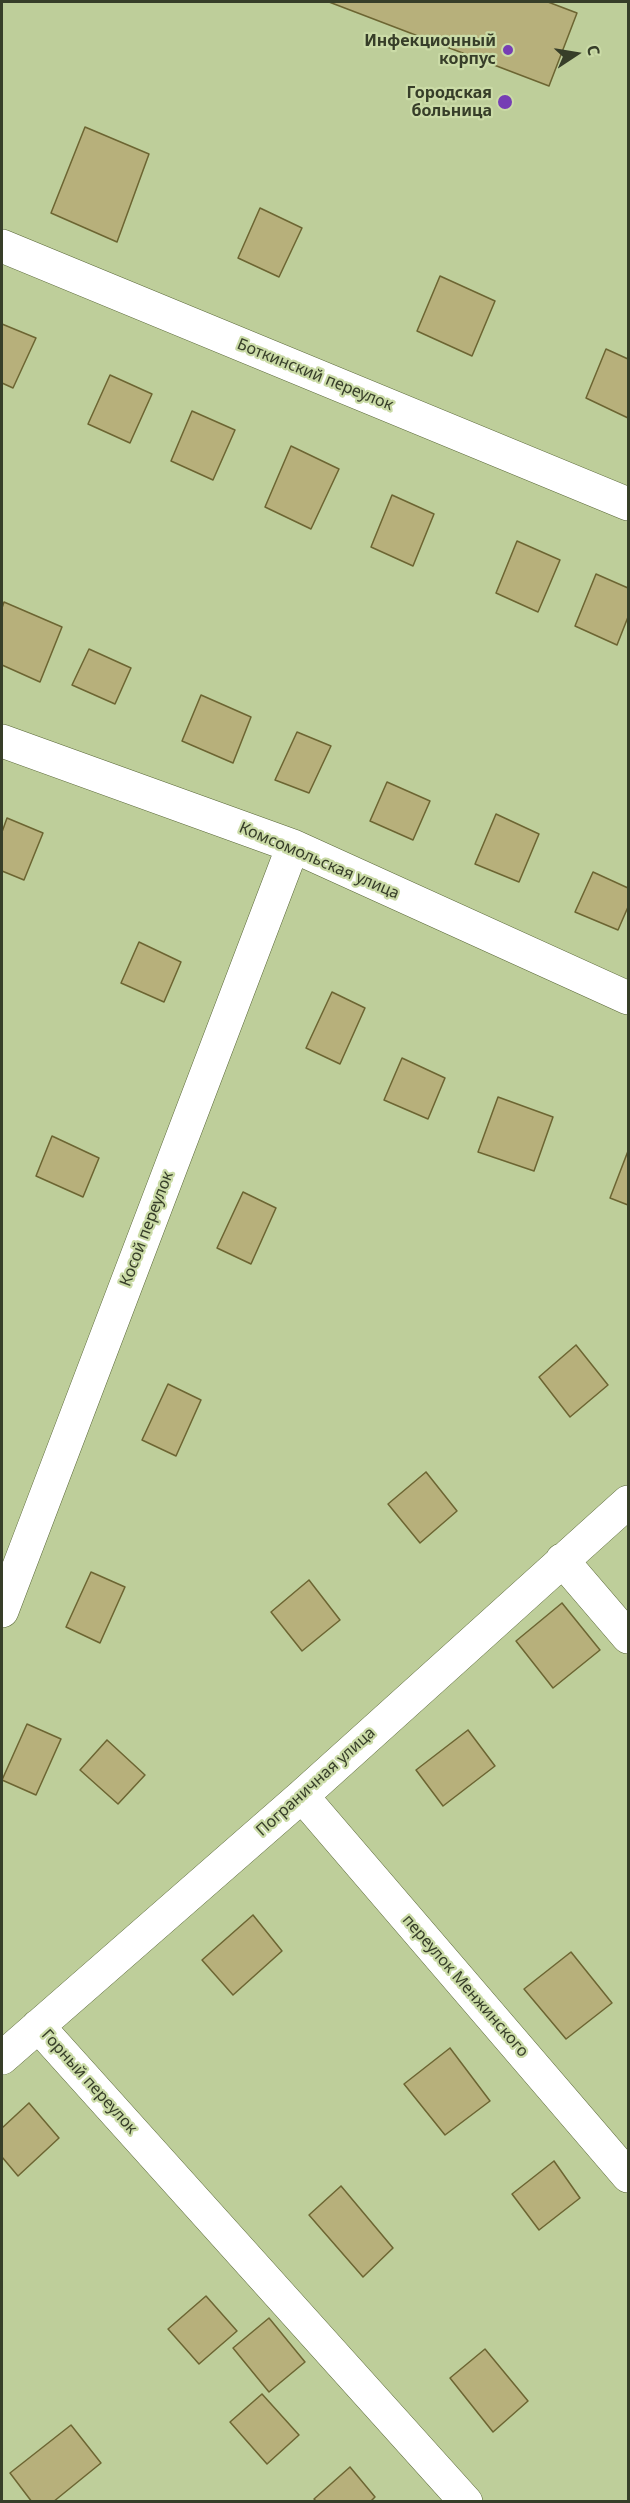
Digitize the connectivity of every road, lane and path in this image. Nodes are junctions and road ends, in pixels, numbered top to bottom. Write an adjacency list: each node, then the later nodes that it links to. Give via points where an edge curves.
1 (2, 246): 2 (street, Боткинский переулок)
2 (628, 504)
3 (2, 741): 4 (street, Комсомольская улица)
4 (293, 846): 5 (street, Комсомольская улица); 8 (street, Косой переулок)
5 (628, 998)
6 (628, 1502): 7 (street, Пограничная улица)
7 (562, 1560): 9 (street); 10 (street, Пограничная улица)
8 (2, 1611)
9 (628, 1637)
10 (302, 1796): 11 (street, Пограничная улица); 13 (street, переулок Менжинского)
11 (38, 2026): 12 (street, Пограничная улица); 14 (street, Горный переулок); 15 (street, Горный переулок)
12 (2, 2058)
13 (628, 2176)
14 (460, 2502)
15 (466, 2502)

